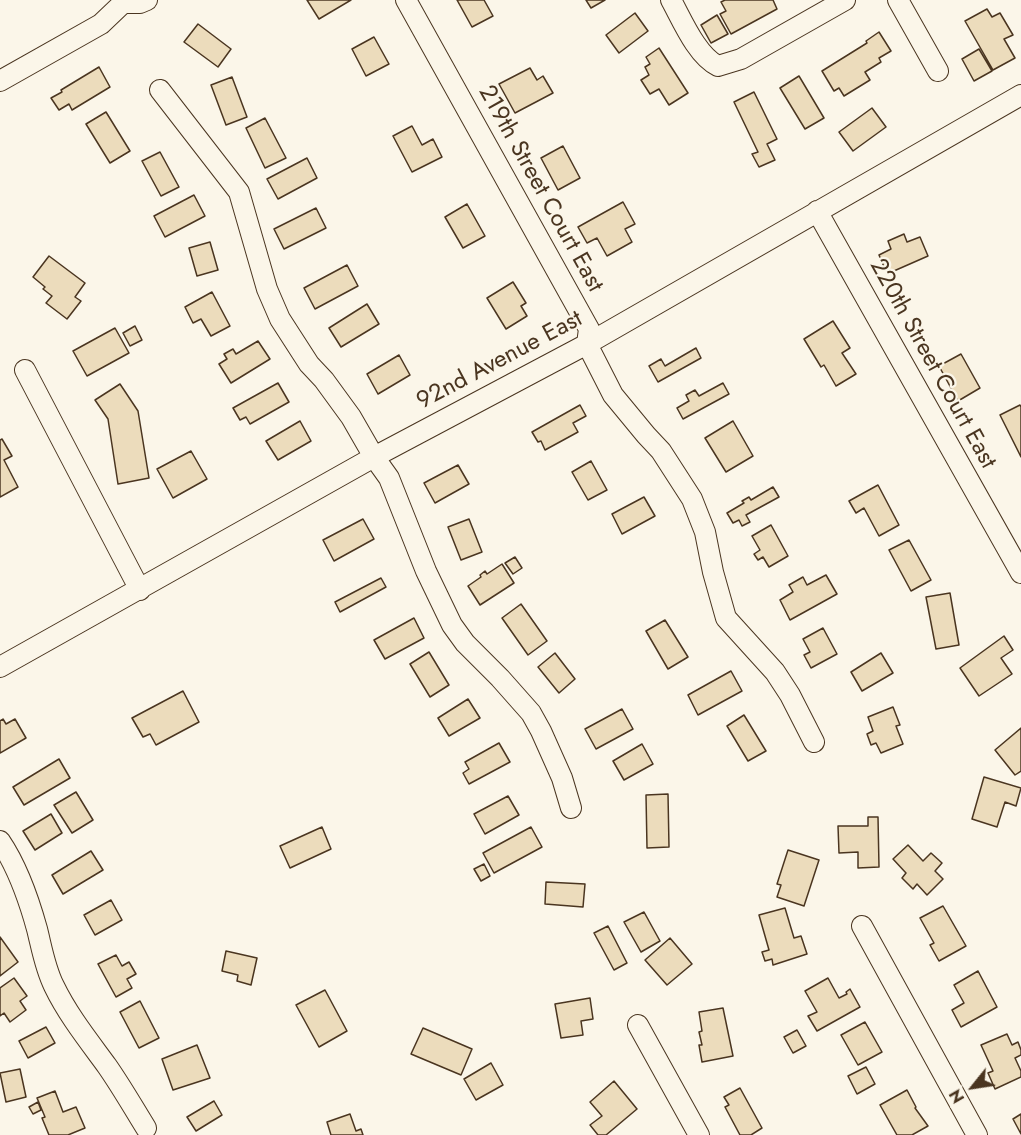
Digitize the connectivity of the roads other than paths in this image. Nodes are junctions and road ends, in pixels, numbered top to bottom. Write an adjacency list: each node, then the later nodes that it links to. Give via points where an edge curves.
1 (147, 0): 6 (street)
2 (406, 0): 12 (street, 219th Street Court East, via 589,329)
3 (671, 0): 4 (street, via 693,40 718,66 741,59)
4 (844, 0)
5 (898, 0): 7 (street)
6 (121, 2): 8 (street, via 101,24)
7 (938, 71)
8 (0, 81)
9 (160, 90): 14 (street, via 239,192 267,289 280,319 351,417)
10 (1021, 95): 11 (street, 92nd Avenue East)
11 (817, 211): 12 (street, 92nd Avenue East); 15 (street, 220th Street Court East)
12 (587, 344): 14 (street, 92nd Avenue East); 18 (street, 219th Street Court East, via 624,411 661,451 686,486 705,532 726,618 775,672)
13 (25, 370): 16 (street)
14 (374, 457): 16 (street, 92nd Avenue East); 19 (street, via 389,478 452,625 531,713 562,778)
15 (1021, 573)
16 (140, 590): 17 (street, 92nd Avenue East)
17 (0, 667)
18 (814, 742)
19 (571, 808)
20 (0, 841): 23 (street, via 26,897 53,985)
21 (862, 926): 25 (street)
22 (638, 1025): 24 (street)
23 (146, 1128)
24 (699, 1135)
25 (977, 1135)

